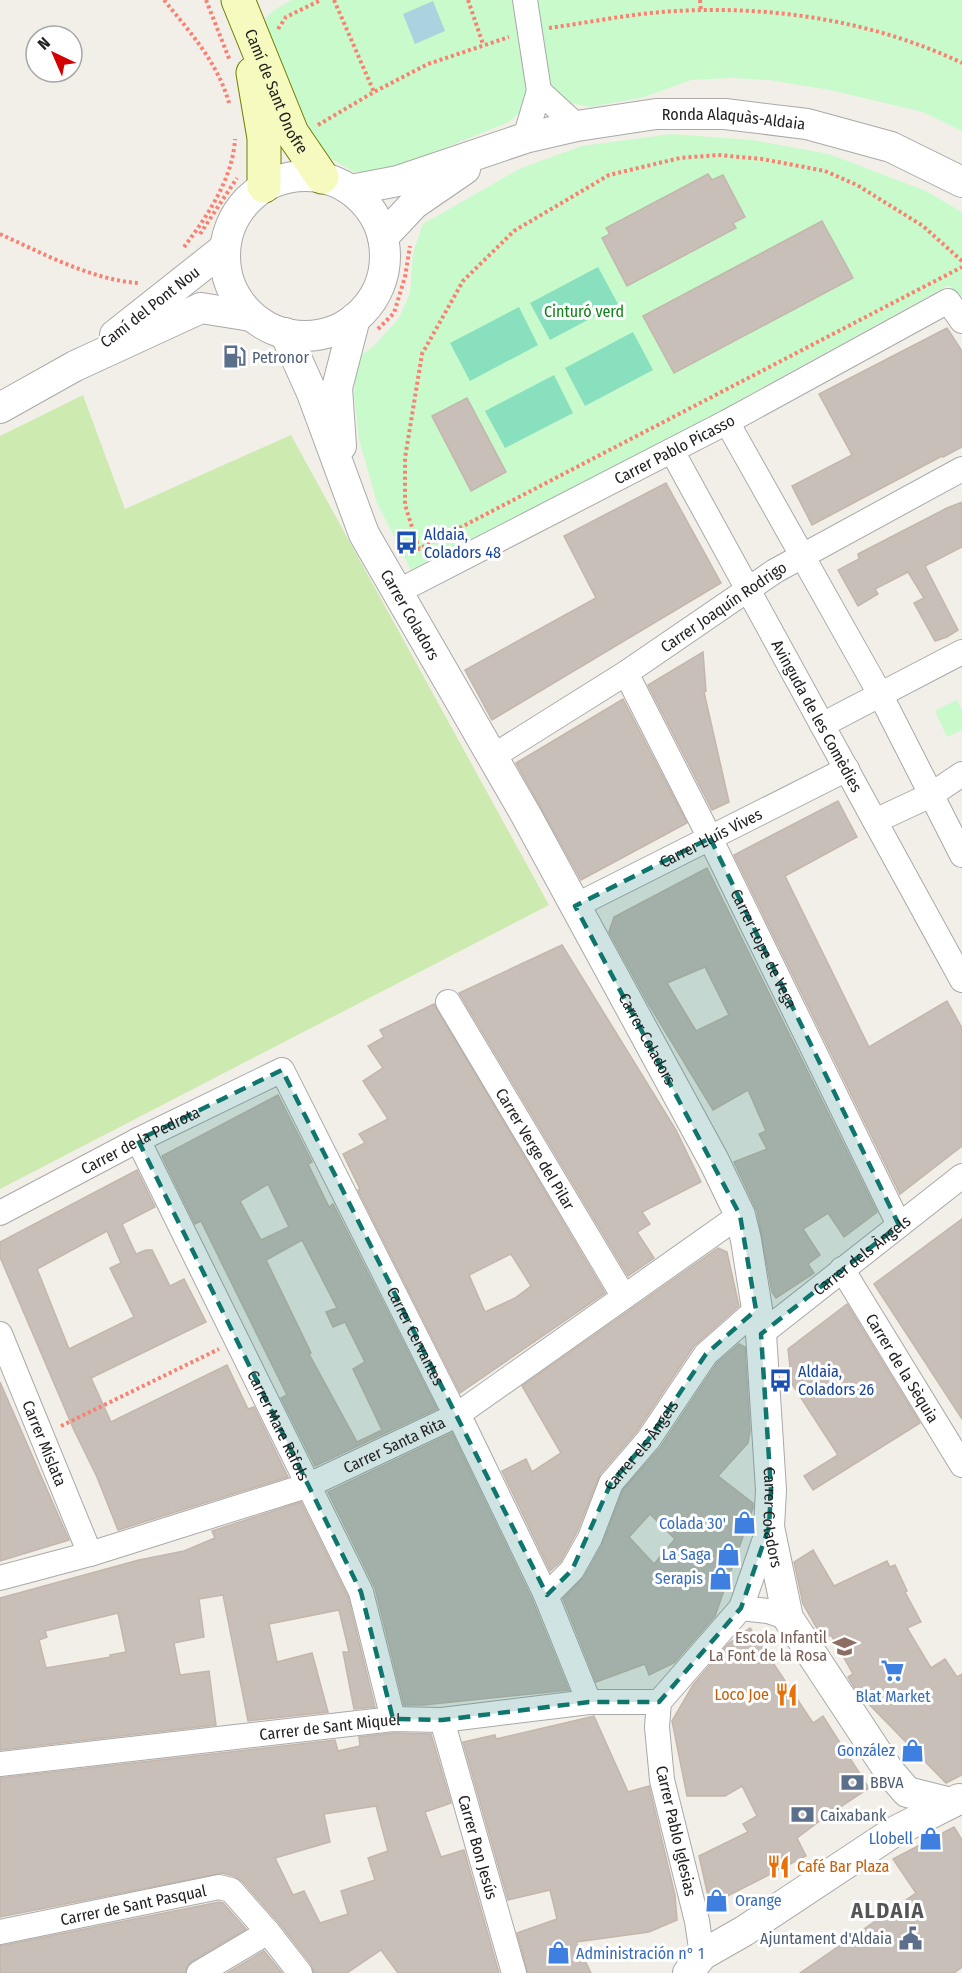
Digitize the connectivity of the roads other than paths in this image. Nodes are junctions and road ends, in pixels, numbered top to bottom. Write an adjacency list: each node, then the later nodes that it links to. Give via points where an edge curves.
1 (230, 0): 8 (main road, Camí de Sant Onofre, via 255,81 264,138)
2 (238, 0): 10 (main road, Camí de Sant Onofre, via 292,133)
3 (525, 0): 4 (street)
4 (539, 91): 5 (street); 6 (street)
5 (577, 126): 6 (street, Ronda Alaquàs-Aldaia); 9 (street, Ronda Alaquàs-Aldaia, via 656,114 725,114 807,124 891,147)
6 (525, 138): 7 (street, Ronda Alaquàs-Aldaia)
7 (496, 148): 10 (street, Ronda Alaquàs-Aldaia, via 398,181); 11 (street, Ronda Alaquàs-Aldaia, via 414,204)
8 (253, 178): 10 (street, via 303,175); 12 (street, via 231,224)
9 (962, 182)
10 (337, 184): 11 (street, via 365,203)
11 (397, 239): 15 (street, via 385,259)
12 (225, 248): 13 (street, via 229,281); 17 (street, Camí del Pont Nou)
13 (251, 316): 16 (street); 17 (street, Camí del Pont Nou, via 201,308)
14 (962, 321): 19 (street, Carrer Pablo Picasso, via 948,301)
15 (365, 325): 16 (street, via 309,336); 22 (street, via 337,388)
16 (285, 333): 22 (street)
17 (75, 366): 18 (street, Camí del Pont Nou)
18 (0, 408)
19 (727, 422): 20 (street, Carrer Pablo Picasso); 23 (street)
20 (672, 451): 24 (street, Avinguda de les Comèdies); 25 (street, Carrer Pablo Picasso)
21 (962, 469): 23 (street, Carrer Joaquín Rodrigo)
22 (343, 476): 25 (street, Carrer Coladors, via 364,534)
23 (802, 556): 24 (street, Carrer Joaquín Rodrigo); 28 (street)
24 (749, 590): 27 (street, Carrer Joaquín Rodrigo); 29 (street, Avinguda de les Comèdies)
25 (397, 592): 30 (street, Carrer Coladors)
26 (962, 652): 28 (street)
27 (626, 673): 30 (street, Carrer Joaquín Rodrigo); 35 (street, Carrer Lope de Vega)
28 (880, 694): 29 (street); 33 (street)
29 (822, 725): 31 (street, Avinguda de les Comèdies)
30 (492, 757): 37 (street, Carrer Coladors)
31 (847, 769): 34 (street, Avinguda de les Comèdies); 35 (street, Carrer Lluís Vives)
32 (962, 774): 33 (street)
33 (931, 795): 34 (street); 36 (street)
34 (875, 821): 38 (street, Avinguda de les Comèdies)
35 (710, 838): 37 (street, Carrer Lluís Vives); 45 (street, Carrer Lope de Vega)
36 (962, 855)
37 (575, 906): 44 (street, Carrer Coladors)
38 (962, 980)
39 (448, 1002): 47 (street, Carrer Verge del Pilar)
40 (282, 1070): 41 (street, Carrer de la Pedrota); 50 (street, Carrer Cervantes)
41 (138, 1140): 43 (street, Carrer de la Pedrota); 52 (street, Carrer Mare Ràfols)
42 (962, 1176): 45 (street, Carrer dels Àngels)
43 (0, 1213)
44 (740, 1215): 47 (street, Carrer Santa Rita); 48 (street, Carrer Coladors)
45 (899, 1225): 46 (street, Carrer dels Àngels)
46 (842, 1269): 48 (street, Carrer dels Àngels); 51 (street, Carrer de la Sèquia)
47 (624, 1297): 50 (street, Carrer Santa Rita)
48 (758, 1322): 53 (street, Carrer Coladors, via 771,1490); 56 (street, Carrer els Àngels, via 706,1354 648,1440 611,1483 590,1538 572,1570)
49 (0, 1334): 54 (street, Carrer Mislata)
50 (457, 1415): 52 (street, Carrer Santa Rita); 56 (street, Carrer Cervantes)
51 (962, 1465)
52 (309, 1485): 54 (street, Carrer Santa Rita); 61 (street, Carrer Mare Ràfols, via 361,1592)
53 (769, 1527): 57 (street); 58 (street, Carrer Coladors)
54 (90, 1554): 55 (street, Carrer Santa Rita)
55 (0, 1578)
56 (545, 1593): 59 (street, Carrer Cervantes)
57 (741, 1608): 58 (street); 60 (street)
58 (788, 1618): 64 (street, Carrer Coladors, via 873,1748)
59 (589, 1702): 60 (street, Carrer de Sant Miquel); 62 (street, Carrer de Sant Miquel)
60 (659, 1702): 69 (street, Carrer Pablo Iglesias, via 662,1780 697,1921)
61 (393, 1719): 62 (street, Carrer de Sant Miquel); 63 (street, Carrer de Sant Miquel)
62 (442, 1720): 72 (street, Carrer Bon Jesús)
63 (0, 1764)
64 (907, 1792): 65 (street); 66 (street, via 903,1813)
65 (958, 1807): 66 (street, via 892,1833)
66 (874, 1846): 69 (street)
67 (0, 1932): 68 (street, Carrer de Sant Pasqual, via 219,1887 231,1890)
68 (268, 1932): 70 (street); 71 (street, Carrer de Sant Pasqual)
69 (695, 1964)
70 (200, 1973)
71 (300, 1973)
72 (514, 1973)

